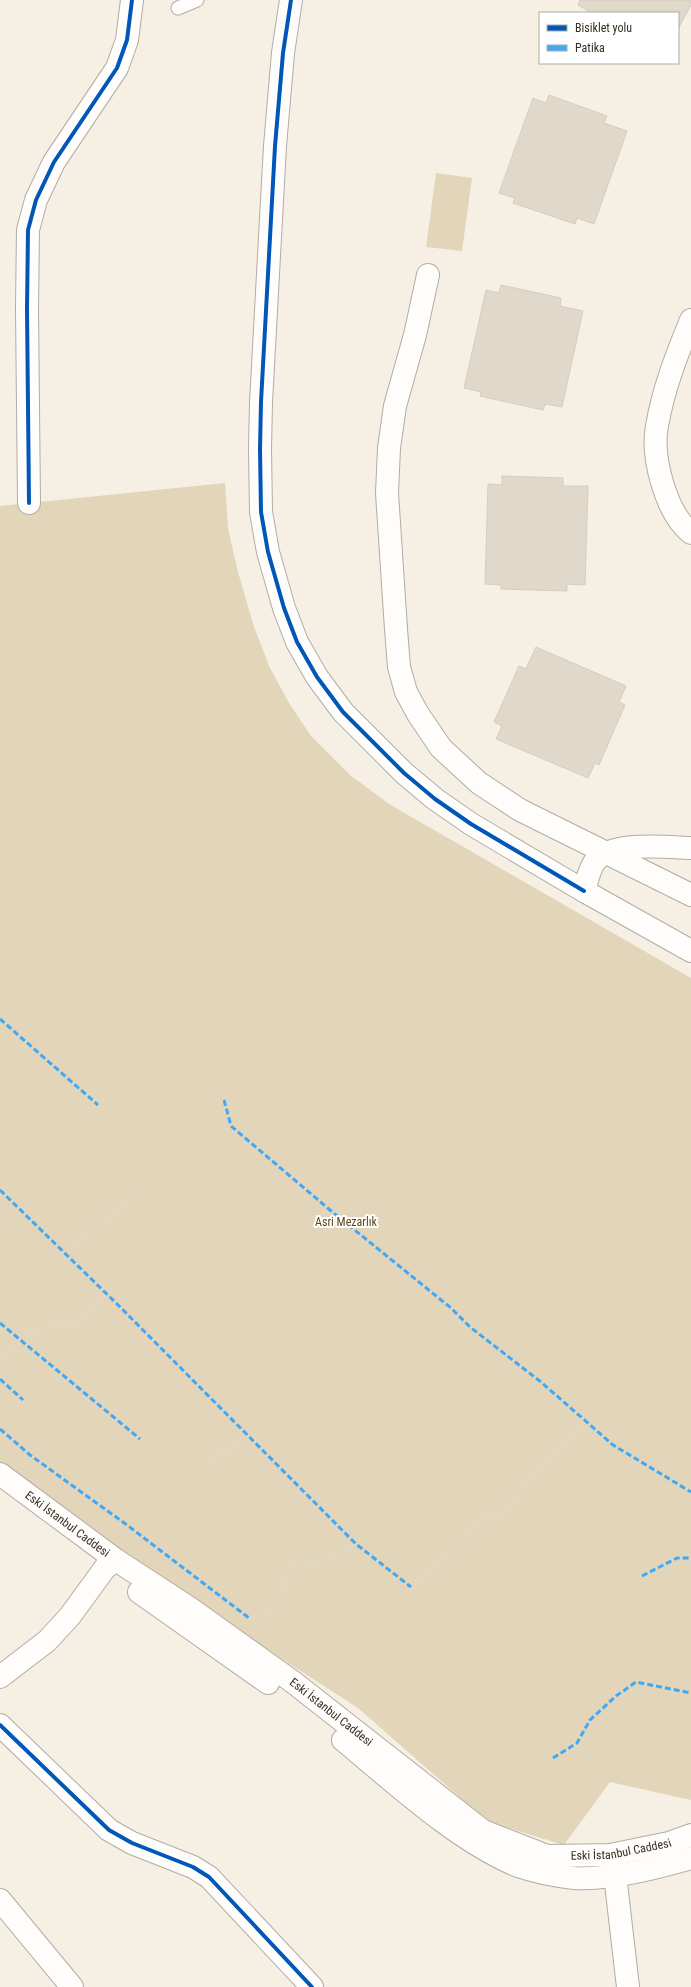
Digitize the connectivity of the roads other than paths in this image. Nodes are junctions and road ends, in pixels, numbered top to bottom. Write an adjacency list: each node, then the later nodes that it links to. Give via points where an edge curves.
1 (132, 0): 7 (street, via 127,40 117,68 54,162 36,200 28,230)
2 (196, 0): 4 (lane)
3 (291, 0): 11 (street, via 283,53 275,146 260,449 261,512 268,552 284,608 297,642 343,712 404,773 472,824)
4 (178, 8)
5 (428, 275): 10 (street, via 415,335 395,406 389,456 387,494 396,629 399,667 406,692 441,748 479,783 520,810)
6 (691, 320): 8 (street, via 679,349 657,427 657,446 665,490 672,511 682,526)
7 (29, 503)
8 (691, 533)
9 (691, 848): 10 (street, via 634,847)
10 (605, 853): 11 (street, via 595,861); 12 (street)
11 (584, 892): 13 (street)
12 (691, 894)
13 (691, 951)
14 (0, 1474): 16 (street, Eski İstanbul Caddesi)
15 (0, 1492): 16 (street, Eski İstanbul Caddesi)
16 (110, 1564): 17 (street, via 47,1641); 19 (street, Eski İstanbul Caddesi, via 191,1609 293,1682 483,1831 547,1856 610,1855); 21 (street, Eski İstanbul Caddesi, via 297,1703 451,1826 494,1854 519,1866 547,1873 576,1878)
17 (0, 1677)
18 (0, 1725): 24 (street, via 110,1830 132,1843 193,1867 209,1877)
19 (691, 1836)
20 (691, 1858): 21 (street, Eski İstanbul Caddesi, via 656,1868)
21 (615, 1875): 25 (street)
22 (3, 1908): 23 (street)
23 (72, 1987)
24 (312, 1987)
25 (628, 1987)

